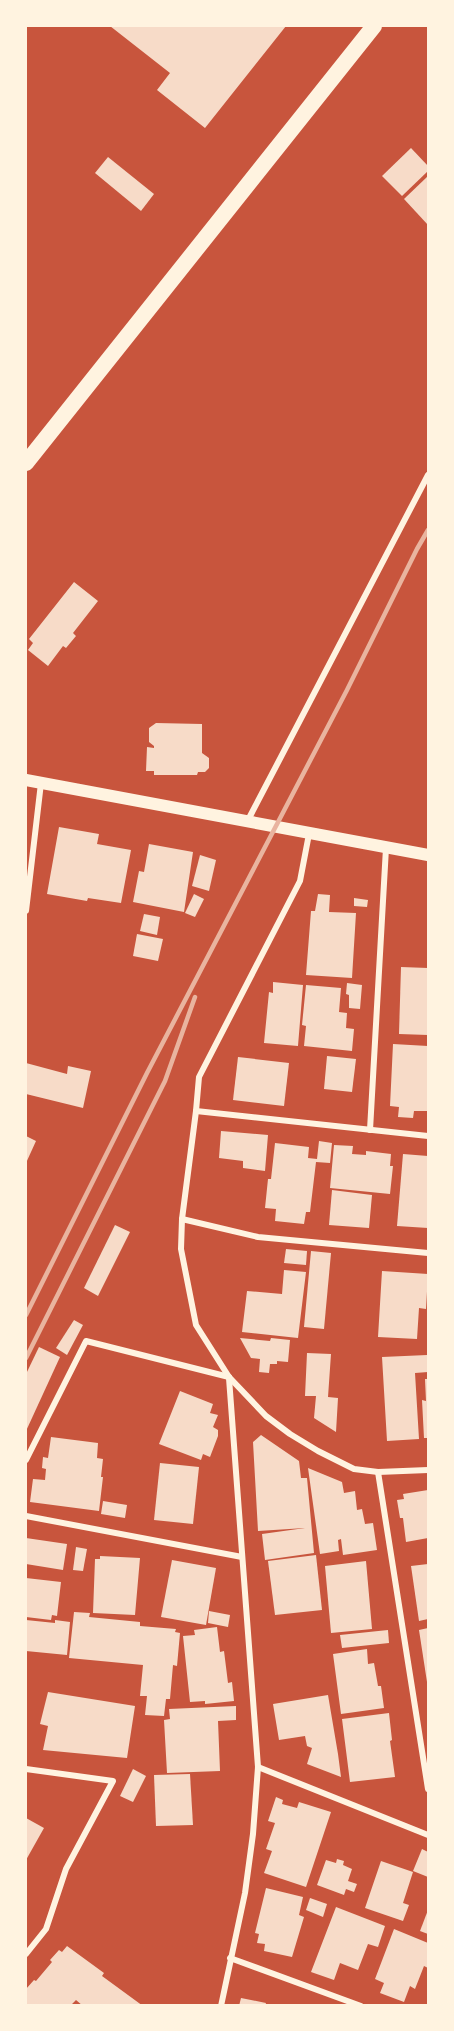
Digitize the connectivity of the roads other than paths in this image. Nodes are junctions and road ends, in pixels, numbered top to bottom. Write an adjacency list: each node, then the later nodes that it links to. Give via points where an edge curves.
1 (374, 26): 2 (highway)
2 (26, 463)
3 (429, 475): 6 (street)
4 (26, 780): 5 (main road)
5 (41, 783): 6 (main road); 10 (street)
6 (247, 822): 7 (main road)
7 (309, 834): 8 (main road); 11 (street, via 300,881 199,1077)
8 (386, 848): 9 (main road); 12 (street)
9 (429, 855)
10 (26, 912)
11 (196, 1111): 12 (street); 14 (street)
12 (370, 1130): 13 (street)
13 (429, 1137)
14 (182, 1219): 15 (street, via 258,1237); 16 (street, via 181,1249 196,1325)
15 (429, 1253)
16 (229, 1377): 17 (street, via 86,1341); 19 (street, via 266,1416 290,1434 354,1469); 21 (street)
17 (26, 1460)
18 (429, 1470): 19 (street)
19 (378, 1472): 24 (street)
20 (26, 1516): 21 (street)
21 (242, 1557): 22 (street)
22 (258, 1767): 25 (street); 27 (street, via 245,1893)
23 (26, 1769): 26 (street, via 113,1781 66,1869 46,1929)
24 (429, 1789)
25 (429, 1835)
26 (26, 1954)
27 (230, 1958): 28 (street); 29 (street)
28 (221, 2006)
29 (361, 2006)

